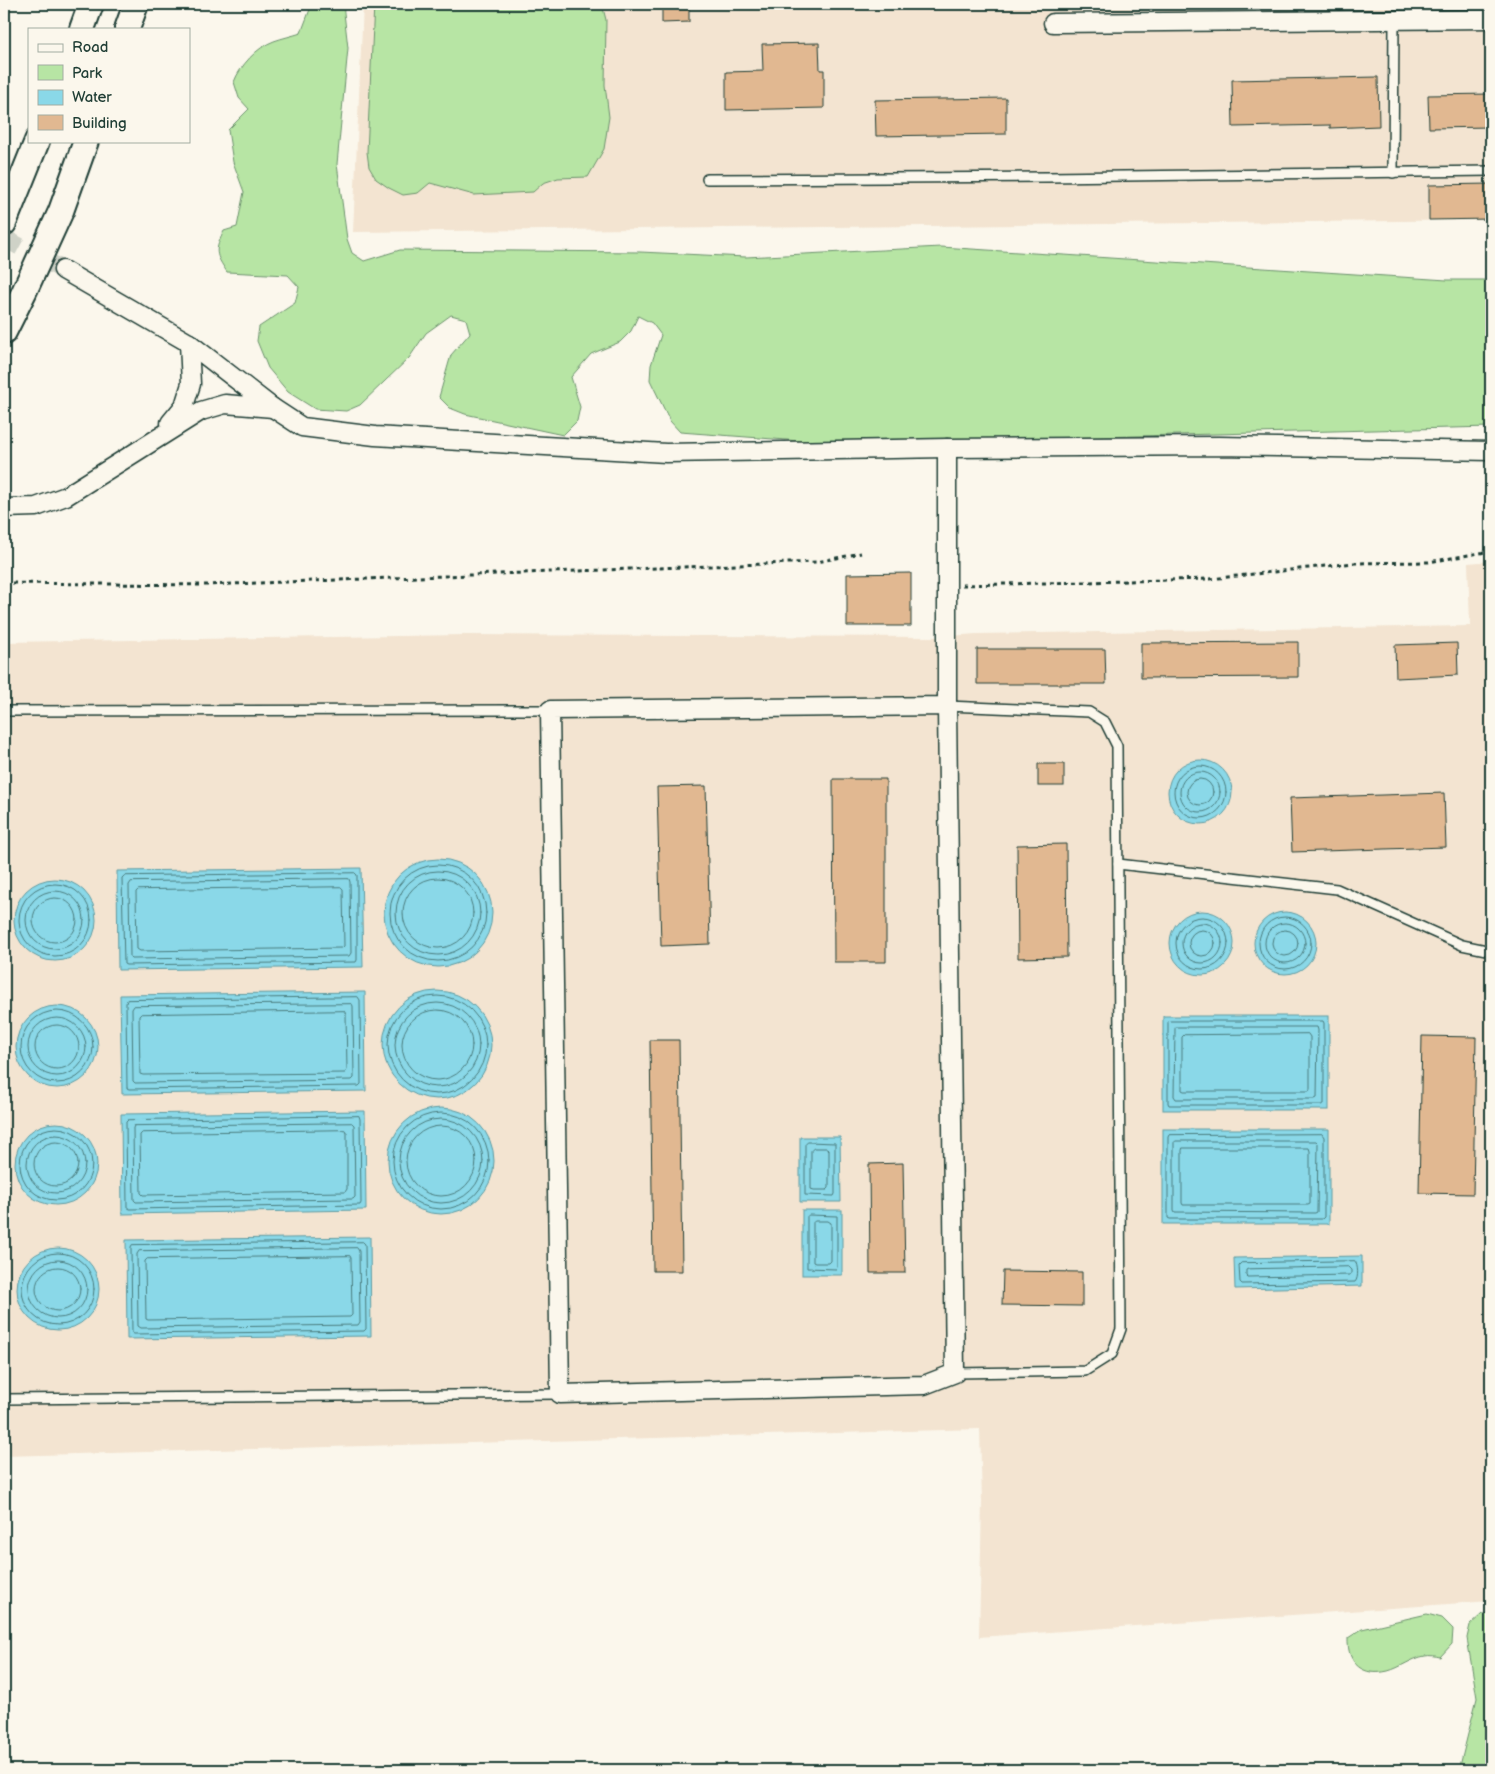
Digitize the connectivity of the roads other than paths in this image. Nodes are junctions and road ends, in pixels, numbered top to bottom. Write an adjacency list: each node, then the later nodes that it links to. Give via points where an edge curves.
1 (92, 4): 6 (street)
2 (136, 4): 7 (street)
3 (1491, 18): 4 (street)
4 (1394, 20): 5 (street); 11 (lane)
5 (1053, 23)
6 (82, 28)
7 (127, 28)
8 (37, 142): 13 (street)
9 (86, 142): 15 (street, via 61,211)
10 (1491, 171): 11 (lane)
11 (1393, 173): 12 (lane)
12 (707, 180)
13 (4, 223)
14 (63, 270): 16 (street)
15 (4, 332)
16 (189, 342): 17 (street); 18 (street, via 191,384 184,406)
17 (273, 408): 18 (street, via 225,404 201,411); 19 (street, via 302,427 404,438 666,453)
18 (158, 436): 21 (street, via 66,496 36,508)
19 (947, 448): 20 (street, via 1219,446); 22 (street)
20 (1491, 451)
21 (4, 508)
22 (948, 706): 23 (street); 25 (lane, via 1090,712 1105,722 1117,746); 27 (street)
23 (550, 710): 24 (lane); 28 (street)
24 (4, 711)
25 (1118, 864): 26 (lane, via 1337,889 1462,945); 27 (lane, via 1121,1329 1112,1354 1086,1372)
26 (1491, 951)
27 (955, 1373): 28 (street, via 924,1385)
28 (560, 1394): 29 (lane)
29 (4, 1399)

